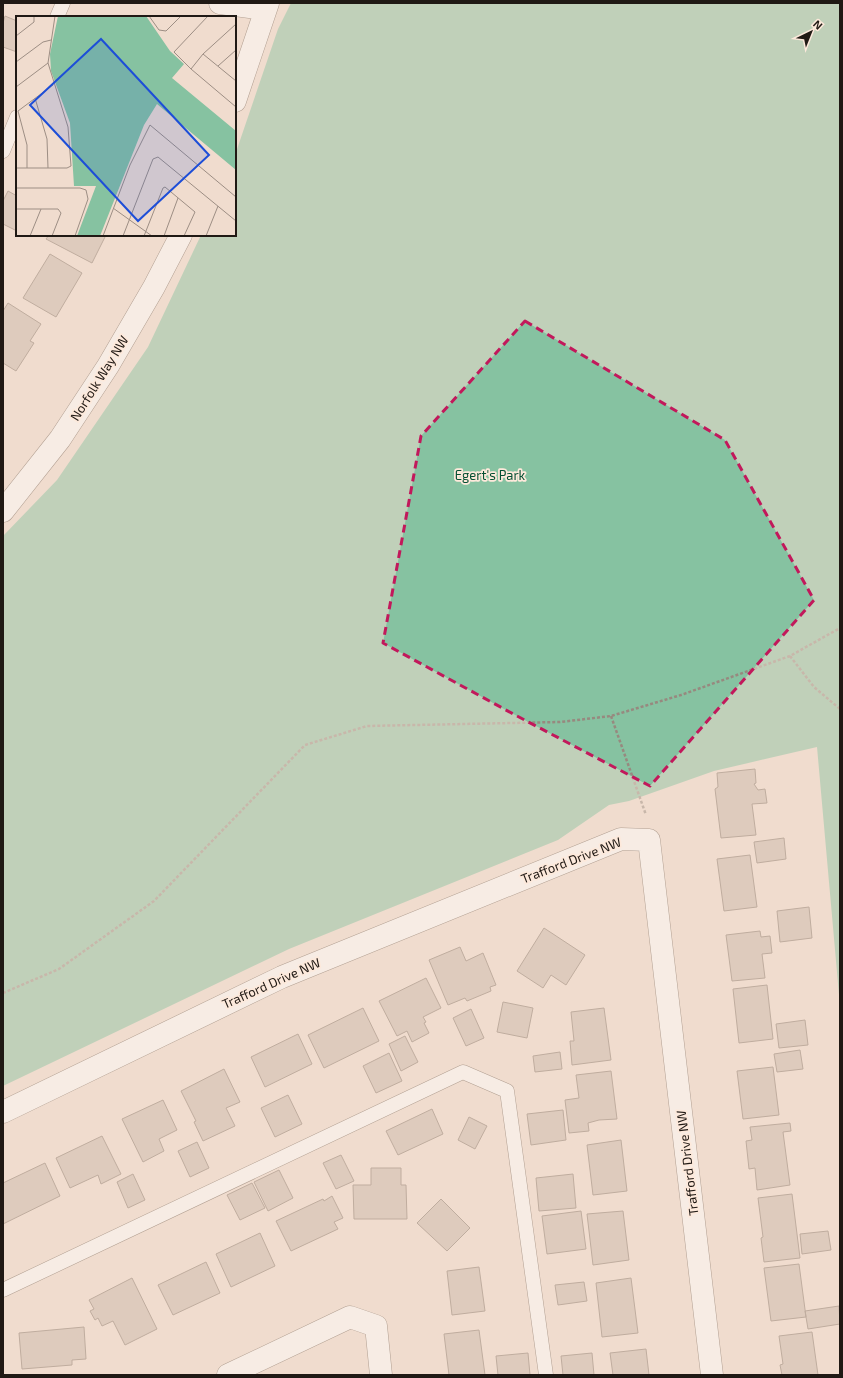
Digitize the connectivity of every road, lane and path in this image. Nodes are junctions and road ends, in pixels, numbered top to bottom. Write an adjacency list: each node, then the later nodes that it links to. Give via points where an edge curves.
1 (63, 3): 4 (lane)
2 (220, 3): 3 (street)
3 (267, 6): 5 (street)
4 (57, 16)
5 (236, 98)
6 (16, 119): 7 (lane)
7 (3, 151)
8 (180, 236): 9 (street, Norfolk Way NW, via 108,366 60,439)
9 (3, 511)
10 (840, 628): 11 (path)
11 (790, 656): 12 (path, via 814,687); 13 (path, via 681,695)
12 (840, 708)
13 (610, 716): 14 (path, via 646,813); 15 (path, via 560,722 367,726 305,745 154,901 59,969)
14 (649, 840): 16 (street, Trafford Drive NW, via 621,839 282,977); 21 (street, Trafford Drive NW)
15 (3, 993)
16 (3, 1112)
17 (3, 1290): 20 (lane, via 463,1072 507,1091)
18 (228, 1375): 19 (street, via 350,1316 376,1326)
19 (381, 1375)
20 (546, 1375)
21 (712, 1375)

